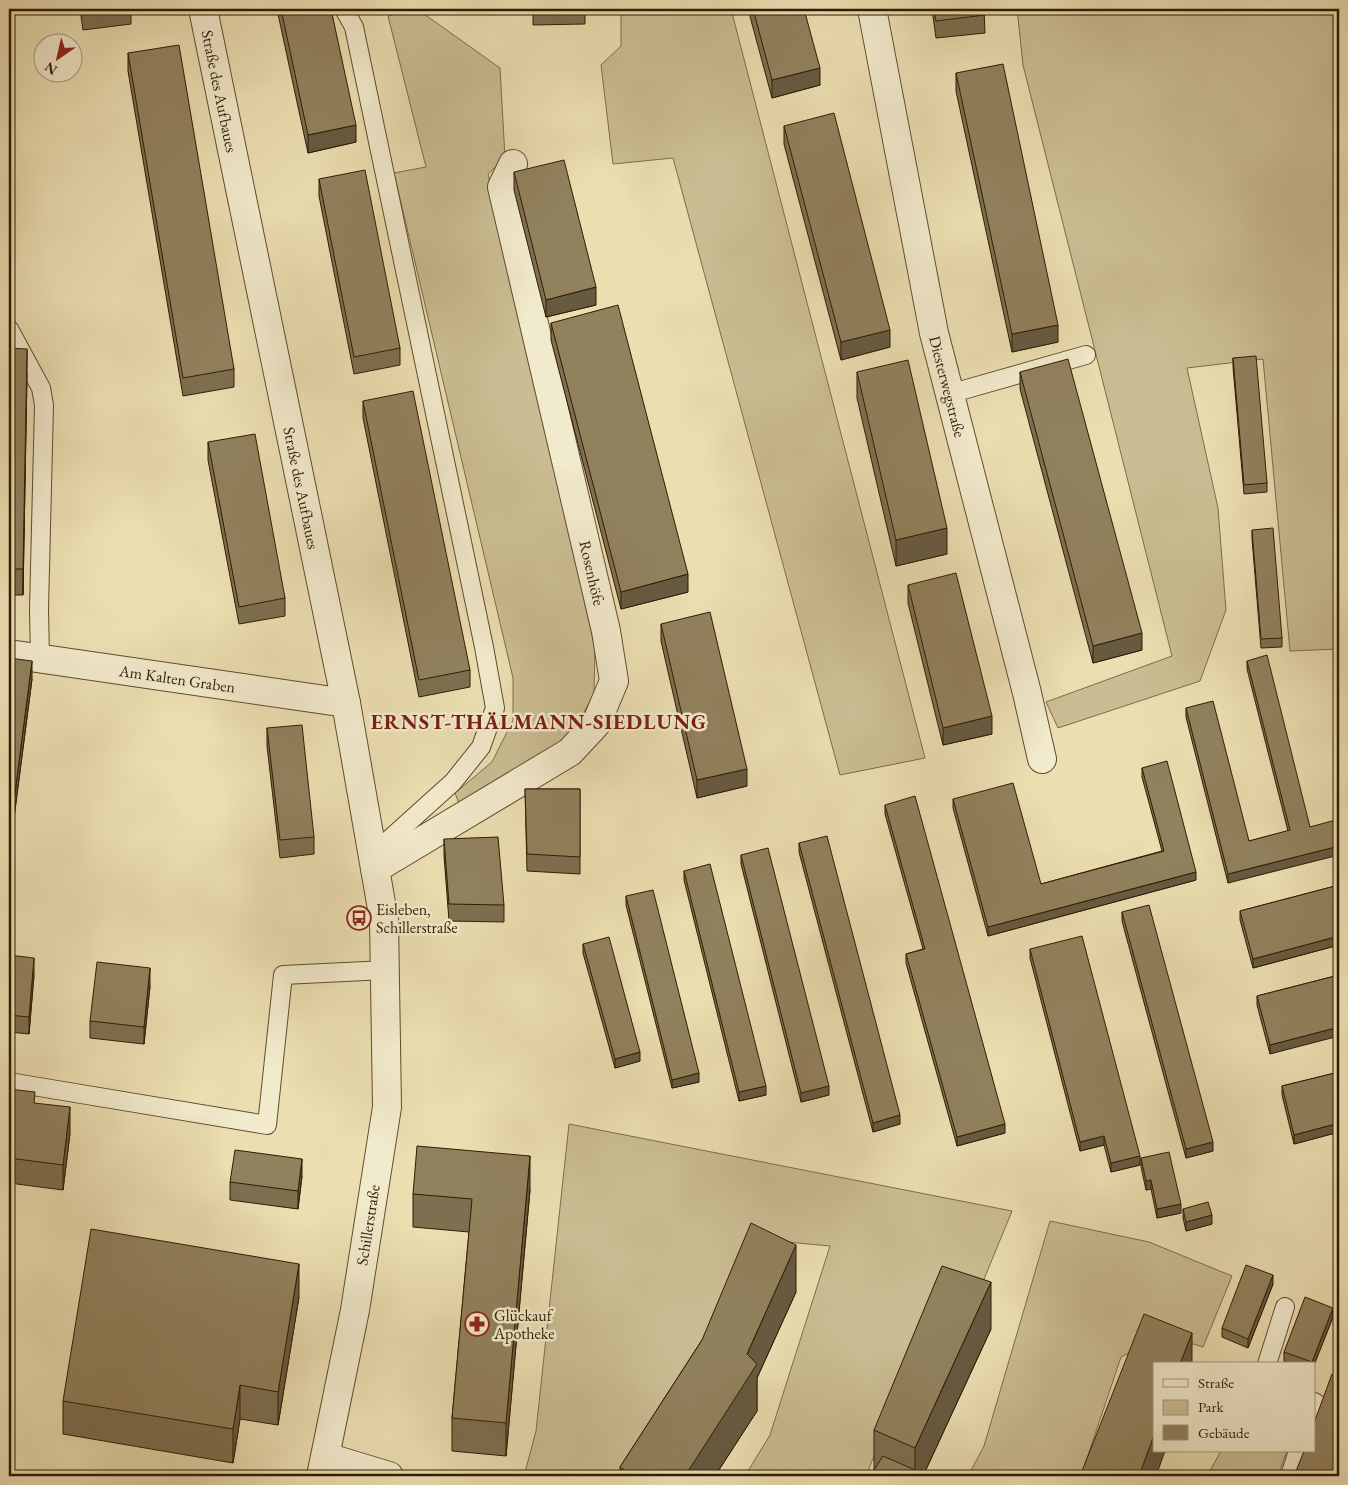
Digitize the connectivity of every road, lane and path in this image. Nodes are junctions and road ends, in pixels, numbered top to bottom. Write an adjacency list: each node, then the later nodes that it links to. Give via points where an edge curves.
1 (202, 9): 10 (street, Straße des Aufbaues)
2 (344, 9): 12 (lane, via 354,27 495,708 481,747 452,782)
3 (872, 9): 7 (street, Diesterwegstraße, via 934,333)
4 (513, 164): 12 (street, Rosenhöfe, via 502,187 606,631 614,681 596,724 570,752)
5 (9, 328): 9 (lane, via 41,388 44,405)
6 (1086, 355): 7 (lane)
7 (949, 394): 11 (street, Diesterwegstraße)
8 (9, 654): 9 (street, Am Kalten Graben)
9 (40, 658): 10 (street, Am Kalten Graben)
10 (346, 703): 12 (street, Straße des Aufbaues)
11 (1042, 759)
12 (373, 862): 13 (street, Straße des Aufbaues, via 384,920)
13 (386, 970): 14 (lane, via 283,975 267,1125); 18 (street, Schillerstraße, via 387,1107 355,1310)
14 (9, 1082)
15 (1286, 1307): 16 (lane)
16 (1268, 1362)
17 (1298, 1452): 20 (lane)
18 (323, 1467): 19 (street)
19 (390, 1476)
20 (1290, 1476)

